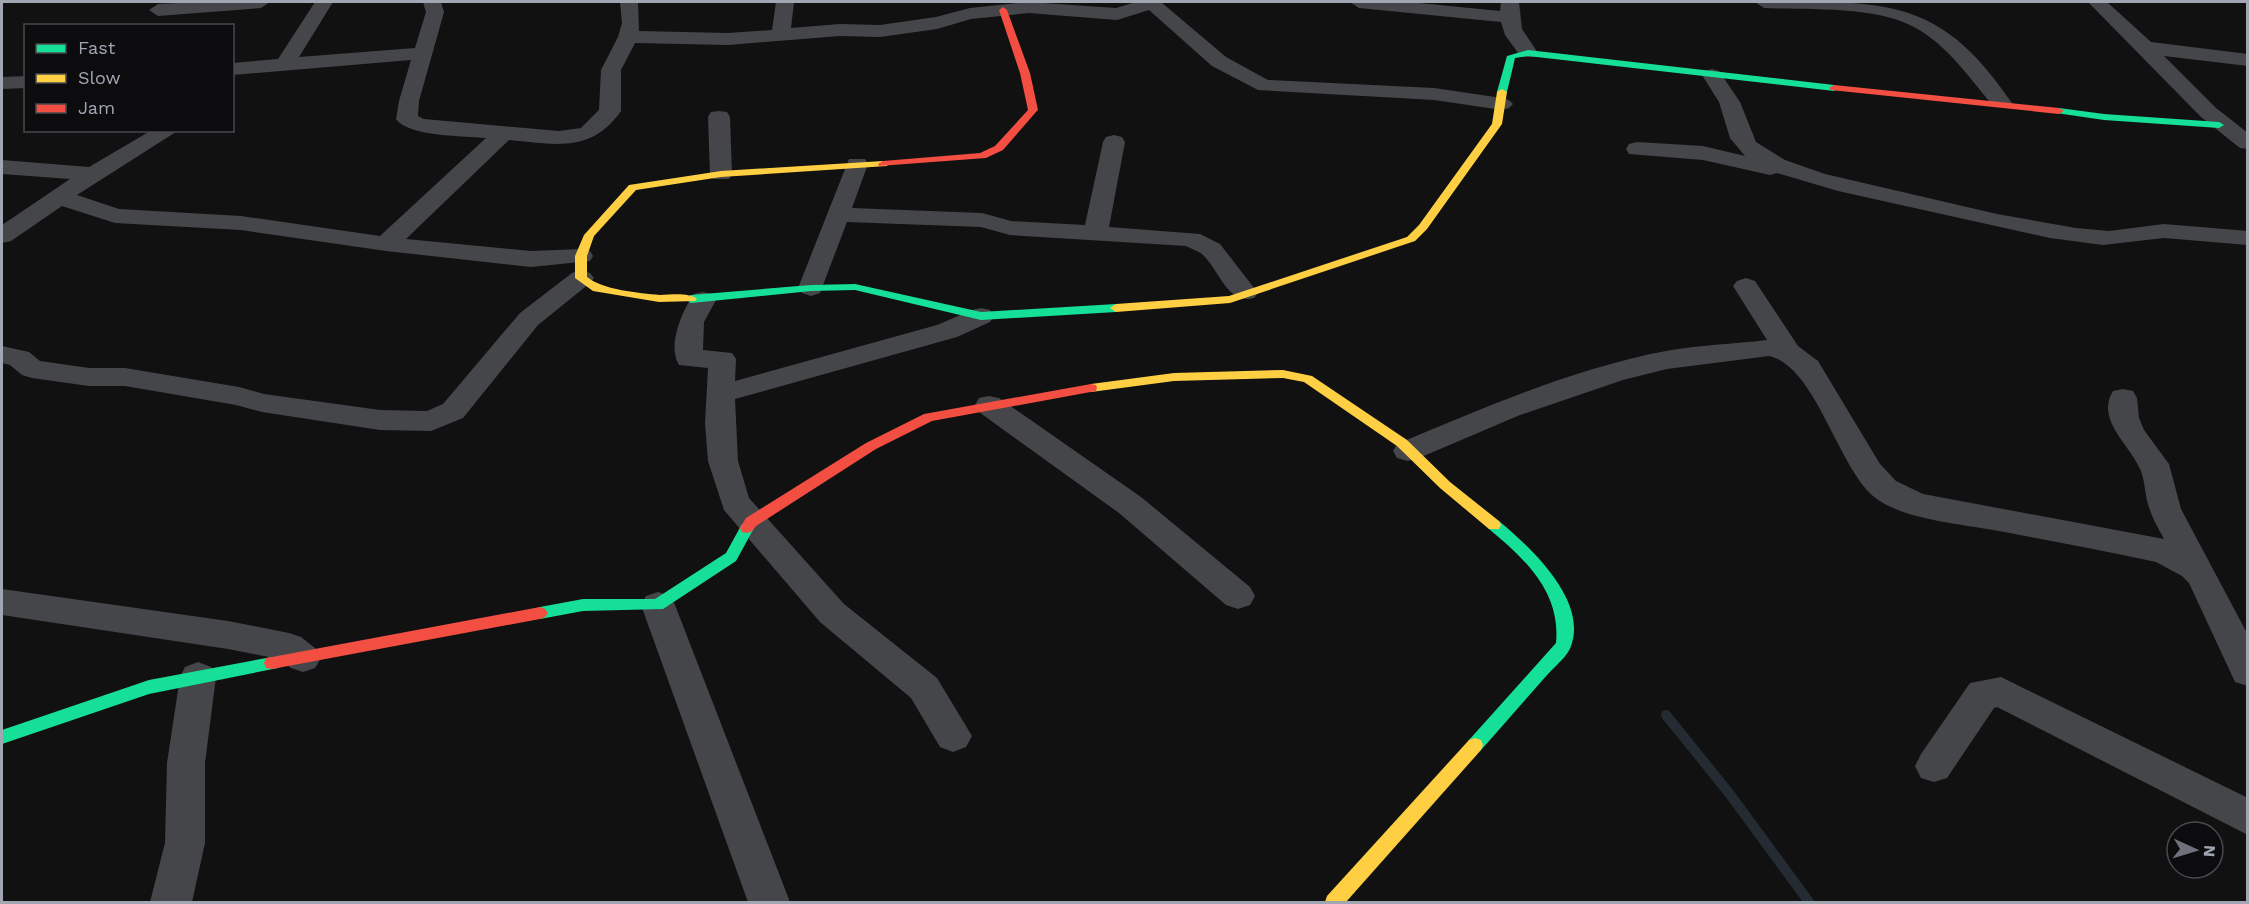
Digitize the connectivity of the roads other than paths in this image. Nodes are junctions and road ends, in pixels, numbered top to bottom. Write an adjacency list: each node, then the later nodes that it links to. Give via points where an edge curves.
1 (261, 2): 11 (street)
2 (324, 2): 21 (street)
3 (432, 2): 18 (street, via 435,12)
4 (629, 2): 16 (street)
5 (785, 2): 15 (street)
6 (1147, 2): 13 (street, via 1117,14 1029,7)
7 (1152, 2): 27 (street, via 1250,82 1265,86 1434,94)
8 (1359, 2): 12 (street)
9 (1764, 2): 26 (street, via 1883,12 1926,25 1952,46)
10 (2097, 2): 17 (street)
11 (162, 6): 14 (street)
12 (1509, 9): 19 (street, via 1512,34)
13 (1003, 10): 15 (street, via 889,29); 35 (street, via 1033,110 1026,121 999,148 982,156 909,165)
14 (143, 24)
15 (781, 36): 16 (street)
16 (628, 37): 31 (street, via 611,70 610,111 588,133 559,138)
17 (2148, 48): 20 (street); 29 (street)
18 (424, 53): 21 (street); 31 (street, via 407,119 420,125)
19 (1528, 53): 23 (street); 27 (street, via 1511,56 1505,66)
20 (2247, 60)
21 (284, 66): 22 (street)
22 (234, 69)
23 (1712, 75): 26 (street); 39 (street, via 1730,104 1742,141 1778,164)
24 (24, 81): 25 (street)
25 (2, 83)
26 (2001, 103): 29 (street, via 2104,117)
27 (1502, 104): 49 (street, via 1497,124 1411,239)
28 (719, 117): 38 (street)
29 (2219, 125): 33 (street)
30 (165, 132): 37 (street)
31 (503, 134): 45 (street)
32 (1114, 142): 42 (street)
33 (2247, 143)
34 (1636, 149): 39 (street, via 1703,153)
35 (857, 164): 38 (street); 41 (street)
36 (2, 167): 37 (street)
37 (93, 174): 40 (street)
38 (721, 174): 46 (street, via 633,187 589,235)
39 (1811, 176): 44 (street, via 2069,233 2106,238 2178,231)
40 (57, 197): 43 (street); 45 (street, via 115,216 240,223)
41 (838, 215): 42 (street, via 982,220 1010,228); 48 (street)
42 (1096, 233): 49 (street, via 1203,243)
43 (2, 236)
44 (2247, 238)
45 (386, 244): 46 (street)
46 (581, 267): 50 (street, via 592,288 619,294); 53 (street, via 529,319 453,411 431,420 380,420 125,377 89,377 32,369 19,358)
47 (1746, 286): 52 (street)
48 (811, 288): 50 (street); 51 (street, via 855,287)
49 (1245, 293): 51 (street, via 1230,299)
50 (703, 300): 54 (street, via 691,322 688,359 722,359)
51 (981, 316): 54 (street, via 947,331)
52 (1788, 352): 57 (street, via 1768,348 1724,353 1666,360 1623,371 1510,408); 59 (street, via 1808,366 1869,471 1885,489 1916,504 2164,551)
53 (2, 355)
54 (721, 394): 58 (street, via 723,461 735,502)
55 (2123, 398): 59 (street, via 2124,418 2154,464 2165,509)
56 (989, 405): 57 (street, via 1174,377 1283,374 1308,379); 58 (street, via 929,417 871,446); 60 (street, via 1130,505)
57 (1408, 451): 70 (street, via 1515,542 1563,605 1568,628 1564,645)
58 (752, 522): 62 (street, via 731,557); 66 (street, via 832,613 924,688)
59 (2194, 567): 64 (street, via 2202,576)
60 (1238, 596)
61 (2, 602): 63 (street, via 228,635 289,647)
62 (658, 605): 63 (street, via 583,604); 72 (street)
63 (303, 658): 65 (street)
64 (2247, 672)
65 (198, 677): 67 (street, via 148,687); 71 (street, via 186,763 185,843)
66 (953, 736)
67 (2, 737)
68 (1934, 766): 69 (street, via 1983,694 2001,692)
69 (2247, 818)
70 (1334, 902)
71 (171, 903)
72 (769, 903)

